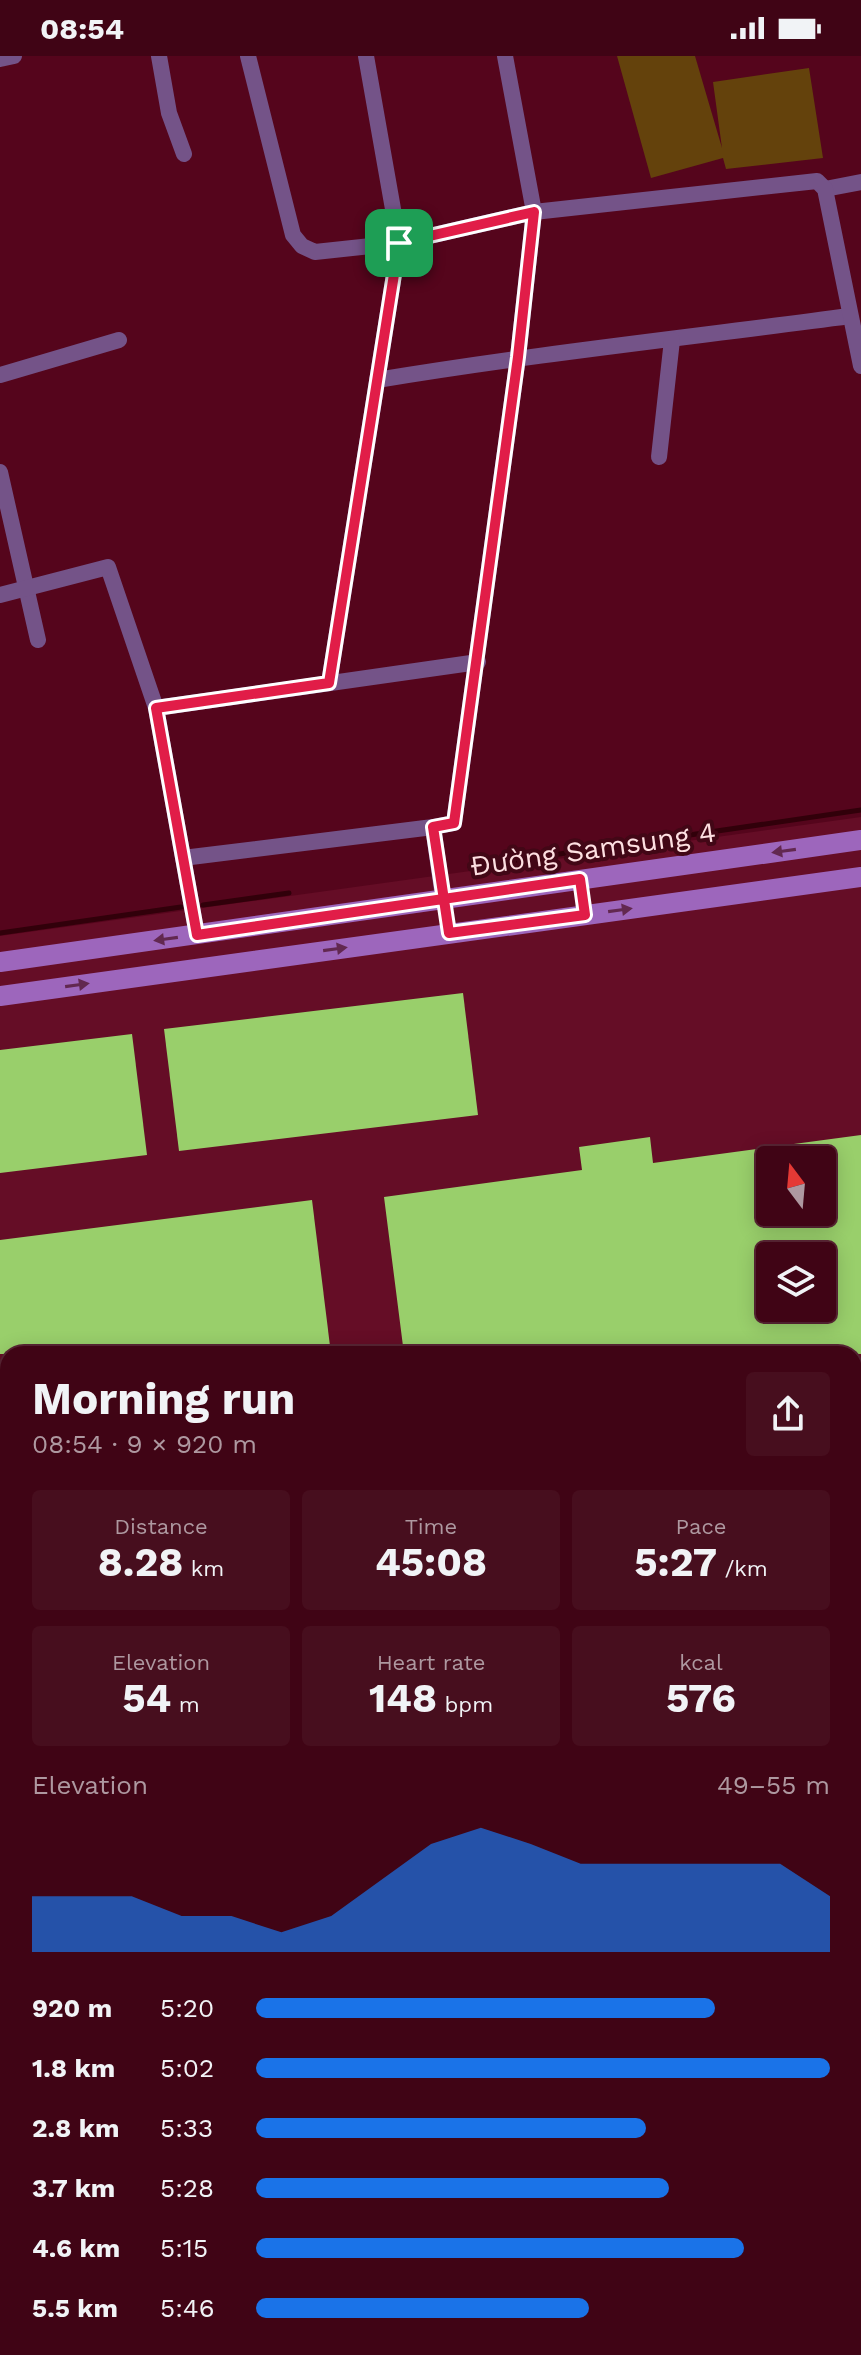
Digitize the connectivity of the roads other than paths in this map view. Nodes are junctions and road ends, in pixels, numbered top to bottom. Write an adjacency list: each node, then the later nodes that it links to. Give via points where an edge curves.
1 (14, 56): 6 (street)
2 (159, 56): 7 (street, via 169,113)
3 (248, 56): 11 (street, via 293,235 315,252)
4 (366, 56): 11 (street)
5 (505, 56): 10 (street)
6 (0, 59)
7 (184, 154)
8 (861, 182): 9 (street)
9 (825, 189): 10 (street, via 810,180); 12 (street)
10 (534, 212): 11 (street); 15 (street)
11 (399, 243): 18 (street)
12 (850, 316): 14 (street); 16 (street)
13 (119, 340): 17 (street)
14 (672, 340): 15 (street); 19 (street)
15 (518, 357): 18 (street); 24 (street)
16 (861, 366)
17 (0, 375)
18 (377, 380): 25 (street)
19 (659, 457)
20 (0, 472): 21 (street)
21 (27, 587): 22 (street); 23 (street); 26 (street, via 108,567)
22 (0, 595)
23 (38, 640)
24 (478, 662): 25 (street); 27 (street, via 454,823)
25 (329, 683): 26 (street)
26 (156, 708): 29 (street)
27 (433, 827): 29 (street); 32 (street)
28 (861, 840): 31 (main road, Đường Samsung 4, one-way to 31)
29 (183, 858): 35 (street)
30 (861, 877): 33 (main road, one-way to 30)
31 (580, 879): 32 (main road, Đường Samsung 4); 33 (main road)
32 (443, 897): 34 (main road); 35 (main road, Đường Samsung 4)
33 (585, 915): 34 (main road)
34 (449, 933): 37 (main road, one-way to 34)
35 (197, 935): 36 (main road, Đường Samsung 4, one-way to 36)
36 (0, 962)
37 (0, 996)

